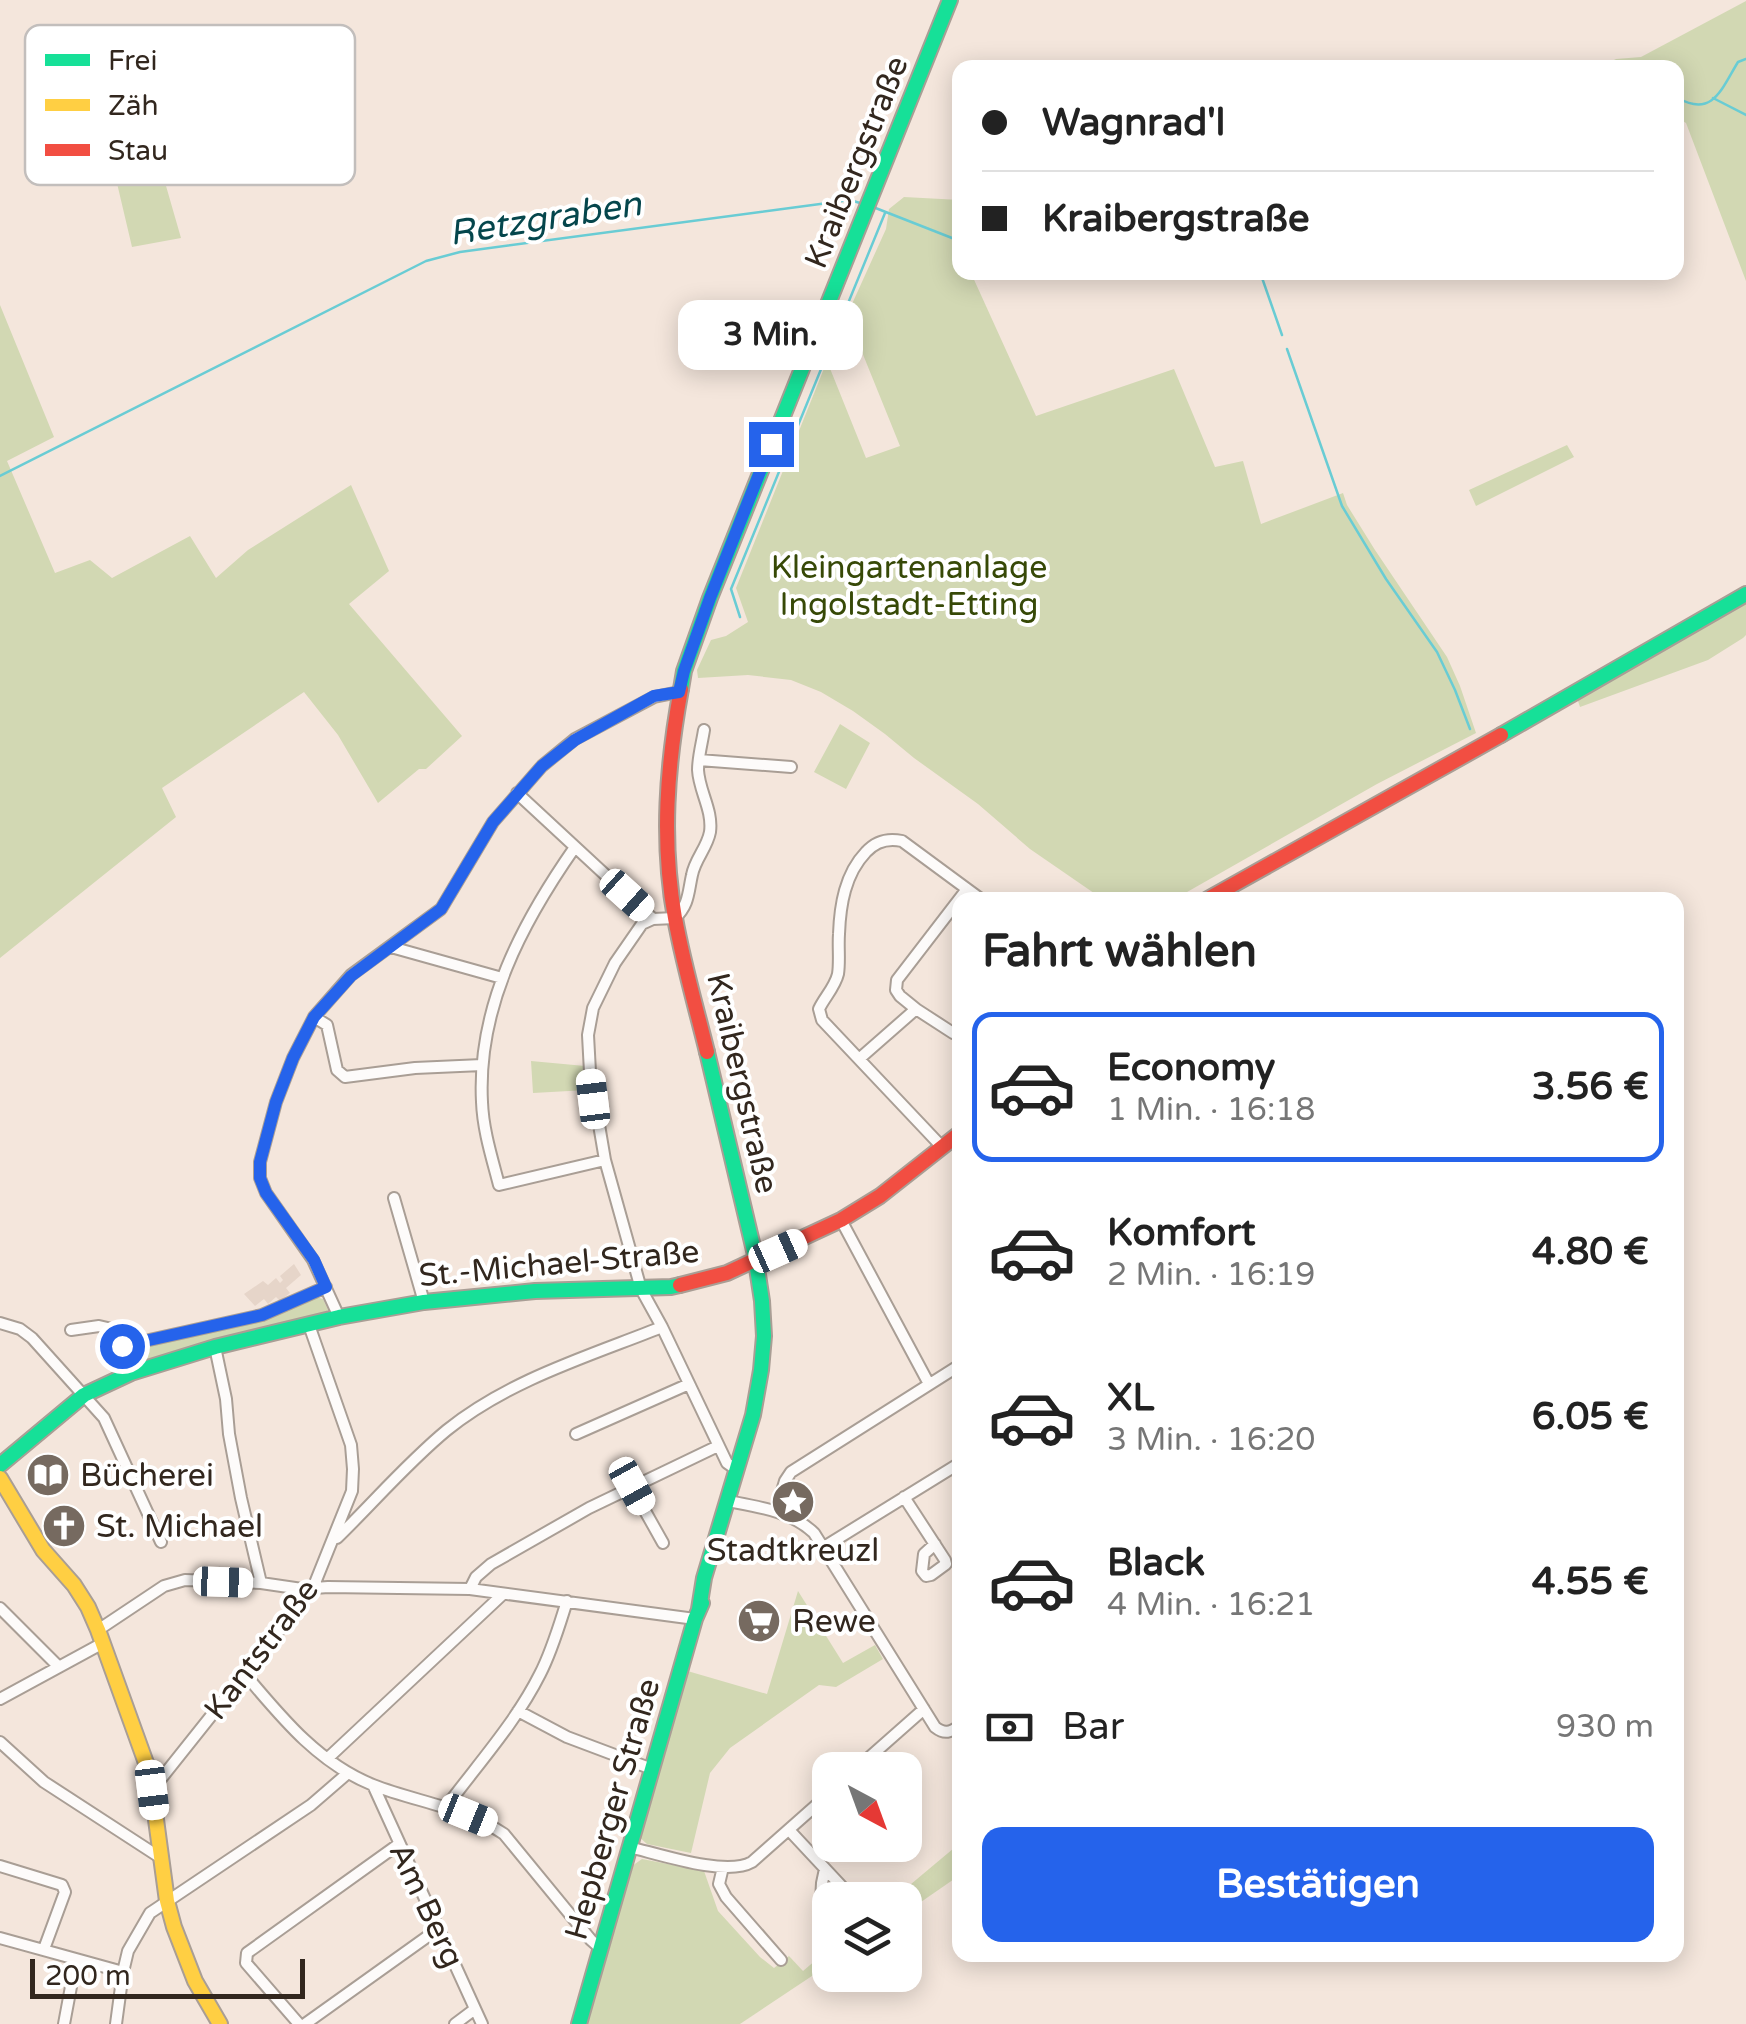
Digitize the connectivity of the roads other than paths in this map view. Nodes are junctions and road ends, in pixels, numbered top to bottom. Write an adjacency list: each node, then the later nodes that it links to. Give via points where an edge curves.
1 (950, 0): 3 (street, Kraibergstraße, via 710,598)
2 (1746, 594): 12 (street)
3 (679, 692): 7 (street, via 654,696 575,740); 15 (street, Kraibergstraße, via 666,797)
4 (704, 730): 5 (street)
5 (699, 760): 6 (street); 15 (street, via 710,832)
6 (791, 766)
7 (517, 793): 8 (street); 16 (street, via 441,909)
8 (575, 847): 14 (street); 17 (street, via 543,893)
9 (967, 889): 10 (street); 11 (street); 21 (street, via 896,839 872,846 853,868 839,932 838,976 818,1012)
10 (965, 892)
11 (971, 892)
12 (1220, 892)
13 (952, 908): 18 (street, via 897,980 900,996)
14 (654, 918): 15 (street); 25 (street, via 642,924 615,963 593,1008 590,1072)
15 (675, 918): 28 (street, Kraibergstraße)
16 (391, 947): 17 (street); 19 (street, via 351,976)
17 (502, 978): 22 (street)
18 (916, 1008): 20 (street); 21 (street)
19 (314, 1017): 22 (street, via 327,1025 337,1070 345,1077); 29 (street, via 276,1102 260,1178)
20 (952, 1032)
21 (858, 1059): 24 (street)
22 (482, 1065): 25 (street, via 482,1106 499,1185)
23 (952, 1140): 24 (street, St.-Michael-Straße)
24 (943, 1148): 27 (street, St.-Michael-Straße)
25 (605, 1160): 30 (street)
26 (394, 1198): 31 (street)
27 (841, 1220): 28 (street, St.-Michael-Straße); 42 (street)
28 (756, 1261): 30 (street, St.-Michael-Straße, via 696,1282); 48 (street, Hepberger Straße, via 764,1344)
29 (326, 1287): 32 (street); 37 (street, via 262,1315)
30 (641, 1289): 31 (street, St.-Michael-Straße, via 535,1290); 35 (street)
31 (424, 1302): 32 (street, St.-Michael-Straße)
32 (339, 1317): 34 (street, St.-Michael-Straße)
33 (0, 1323): 43 (street, via 32,1338)
34 (308, 1324): 38 (street, St.-Michael-Straße); 51 (street, Kantstraße, via 352,1445)
35 (662, 1327): 41 (street); 55 (street, via 490,1400 447,1431)
36 (71, 1330): 37 (street, via 112,1329)
37 (122, 1346): 40 (street)
38 (215, 1347): 40 (street, St.-Michael-Straße); 62 (street)
39 (952, 1369): 42 (street)
40 (131, 1372): 43 (street, St.-Michael-Straße)
41 (689, 1384): 44 (street); 45 (street)
42 (929, 1384): 56 (street, via 791,1472)
43 (84, 1396): 46 (street, St.-Michael-Straße); 57 (street, via 110,1427)
44 (576, 1434)
45 (718, 1446): 48 (street); 50 (street)
46 (0, 1466)
47 (952, 1467): 52 (street)
48 (737, 1470): 54 (street, Hepberger Straße)
49 (0, 1478): 53 (street)
50 (632, 1486): 59 (street); 64 (street, via 491,1564)
51 (352, 1490): 55 (street); 58 (street, Kantstraße)
52 (904, 1497): 60 (street); 61 (street)
53 (5, 1499): 69 (street, via 74,1585)
54 (728, 1501): 56 (street); 68 (street, Hepberger Straße)
55 (366, 1510): 58 (street)
56 (776, 1511): 61 (street, via 802,1522)
57 (162, 1542)
58 (334, 1542): 63 (street, Kantstraße)
59 (663, 1543)
60 (934, 1544)
61 (824, 1547): 73 (street)
62 (261, 1582): 63 (street); 69 (street, via 185,1580 164,1586)
63 (314, 1588): 64 (street); 71 (street, Kantstraße)
64 (470, 1589): 65 (street)
65 (504, 1594): 66 (street); 78 (street)
66 (567, 1601): 68 (street); 74 (street)
67 (0, 1608): 70 (street)
68 (697, 1614): 79 (street, Hepberger Straße)
69 (100, 1637): 70 (street); 82 (street)
70 (58, 1666): 72 (street)
71 (244, 1674): 78 (street, via 286,1724); 82 (street, Kantstraße)
72 (0, 1699)
73 (924, 1709): 75 (street, via 941,1732); 77 (street)
74 (518, 1711): 79 (street); 83 (street)
75 (952, 1731)
76 (0, 1742): 88 (street, via 44,1782)
77 (876, 1752)
78 (328, 1758): 80 (street)
79 (652, 1769): 87 (street, Hepberger Straße)
80 (348, 1773): 81 (street); 94 (street)
81 (374, 1785): 83 (street); 86 (street, Am Berg)
82 (152, 1790): 88 (street)
83 (446, 1806): 97 (street, via 504,1834)
84 (812, 1809): 85 (street)
85 (789, 1830): 90 (street, via 743,1867); 91 (street)
86 (399, 1844): 95 (street, Am Berg); 107 (street, via 248,1953 246,1963)
87 (629, 1847): 90 (street); 97 (street, Hepberger Straße)
88 (161, 1858): 94 (street)
89 (0, 1866): 98 (street, via 62,1885 66,1892)
90 (722, 1867): 101 (street, via 726,1897)
91 (826, 1869): 92 (street); 93 (street)
92 (822, 1882)
93 (838, 1882)
94 (167, 1901): 102 (street, via 138,1931); 106 (street, via 186,1963)
95 (438, 1929): 103 (street, Am Berg); 107 (street)
96 (2, 1939): 98 (street); 99 (street)
97 (600, 1948): 110 (street, Hepberger Straße)
98 (44, 1949): 100 (street)
99 (0, 1956)
100 (76, 1960): 102 (street); 104 (street)
101 (782, 1960)
102 (123, 1972): 105 (street)
103 (475, 2010): 108 (street); 109 (street, Am Berg)
104 (64, 2024)
105 (116, 2024)
106 (220, 2024)
107 (302, 2024)
108 (455, 2024)
109 (482, 2024)
110 (579, 2024)

